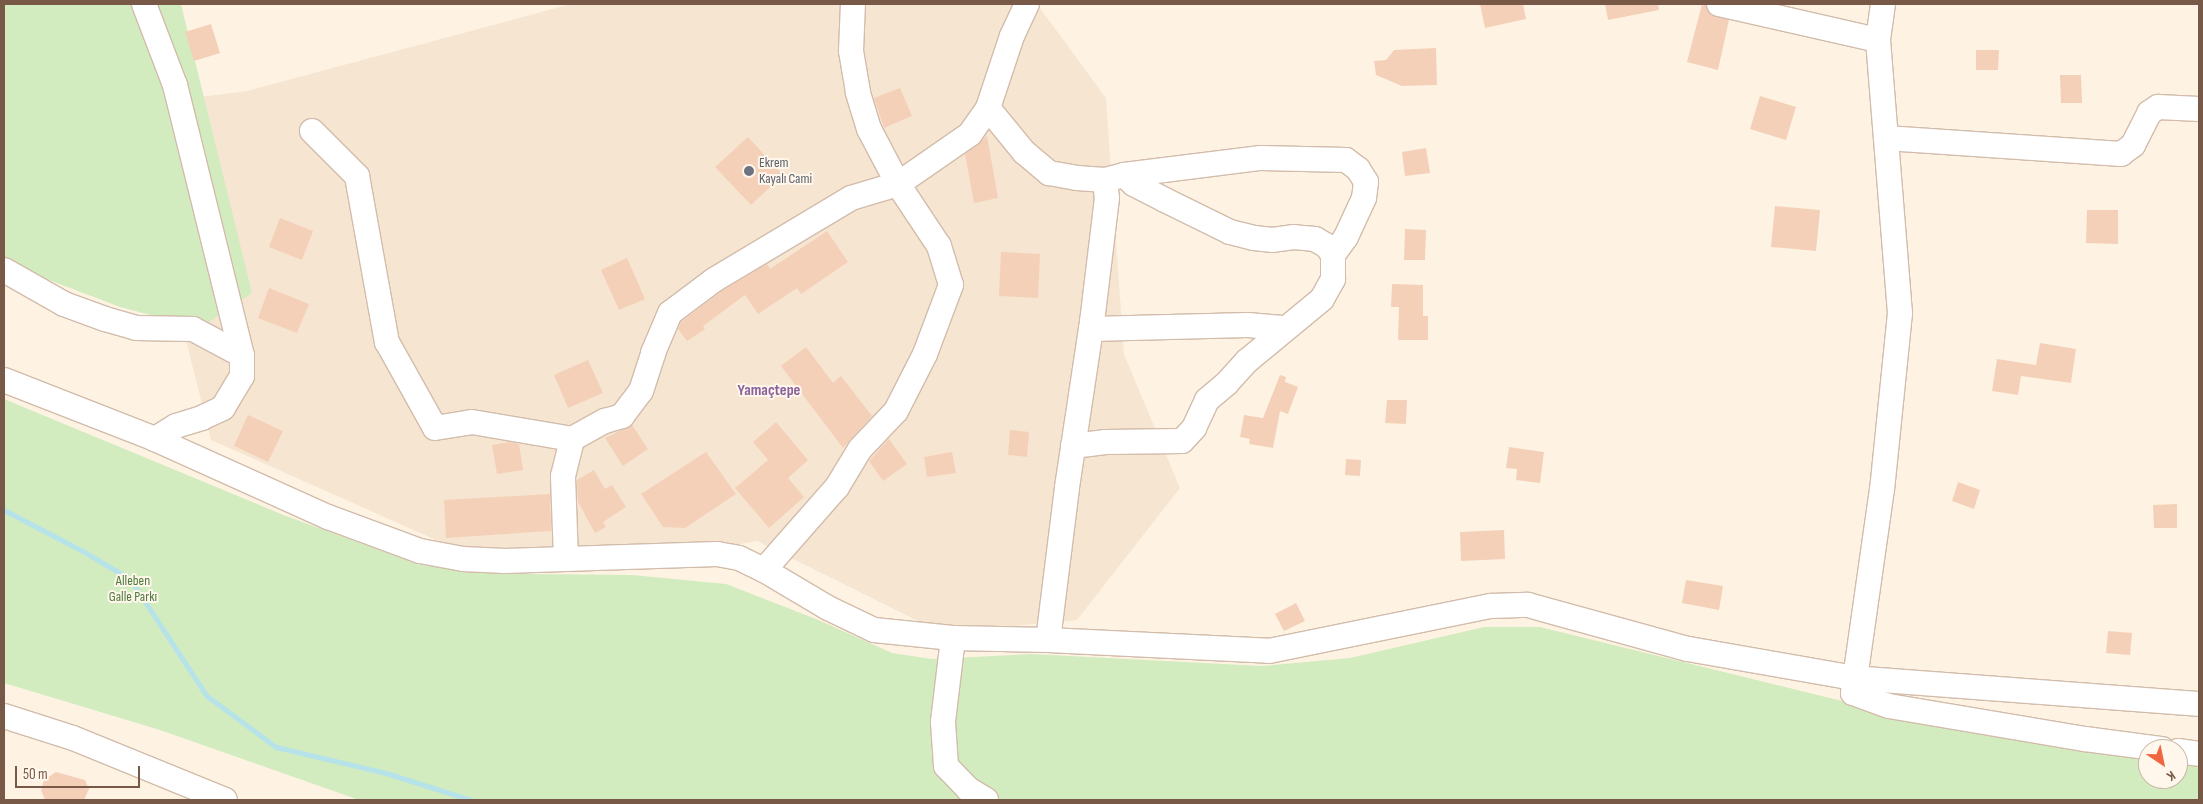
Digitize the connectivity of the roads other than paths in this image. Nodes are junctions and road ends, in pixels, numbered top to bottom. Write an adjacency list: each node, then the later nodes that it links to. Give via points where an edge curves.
1 (144, 4): 17 (street, via 175,85)
2 (853, 4): 12 (street, via 851,51 858,92 869,129)
3 (1027, 4): 7 (street, via 1012,36)
4 (1719, 4): 6 (street)
5 (1883, 4): 6 (street)
6 (1878, 40): 10 (street)
7 (988, 108): 11 (street, via 1024,152 1049,173 1077,178); 12 (street, via 970,134)
8 (2199, 109): 10 (street, via 2158,107 2149,113 2133,145 2121,154)
9 (312, 131): 20 (street, via 357,176 387,342 435,428 472,422)
10 (1886, 138): 26 (street, via 1900,313 1882,489)
11 (1114, 178): 13 (street, via 1134,184 1230,232 1273,240 1315,239 1327,246); 13 (street, via 1261,158 1346,160 1358,169 1366,182 1364,198 1346,237); 16 (street, via 1107,198)
12 (898, 184): 20 (street, via 851,198 714,280 670,313 641,391 622,416 605,421); 23 (street, via 939,246 951,285 925,354 896,411 860,449 837,487)
13 (1333, 256): 15 (street, via 1333,279 1322,299)
14 (4, 270): 17 (street, via 64,304 105,319 136,328 193,329)
15 (1285, 328): 16 (street, via 1248,325); 21 (street, via 1206,400 1194,428 1182,440)
16 (1091, 329): 21 (street)
17 (242, 356): 19 (street, via 242,376 223,408 176,426)
18 (4, 380): 19 (street)
19 (155, 439): 22 (street, via 328,517 420,551 471,559)
20 (572, 440): 22 (street, via 563,476)
21 (1073, 446): 25 (street)
22 (566, 559): 23 (street, via 717,554 739,558)
23 (764, 570): 24 (street, via 828,608 874,630)
24 (953, 638): 25 (street); 31 (street, via 943,722 946,766 968,789)
25 (1048, 640): 26 (street, via 1269,651 1492,606 1528,605 1688,649)
26 (1854, 678): 27 (street); 29 (street, via 1853,693 1889,706)
27 (2199, 704)
28 (4, 716): 30 (street, via 73,738)
29 (2138, 746)
30 (225, 800)
31 (986, 800)

